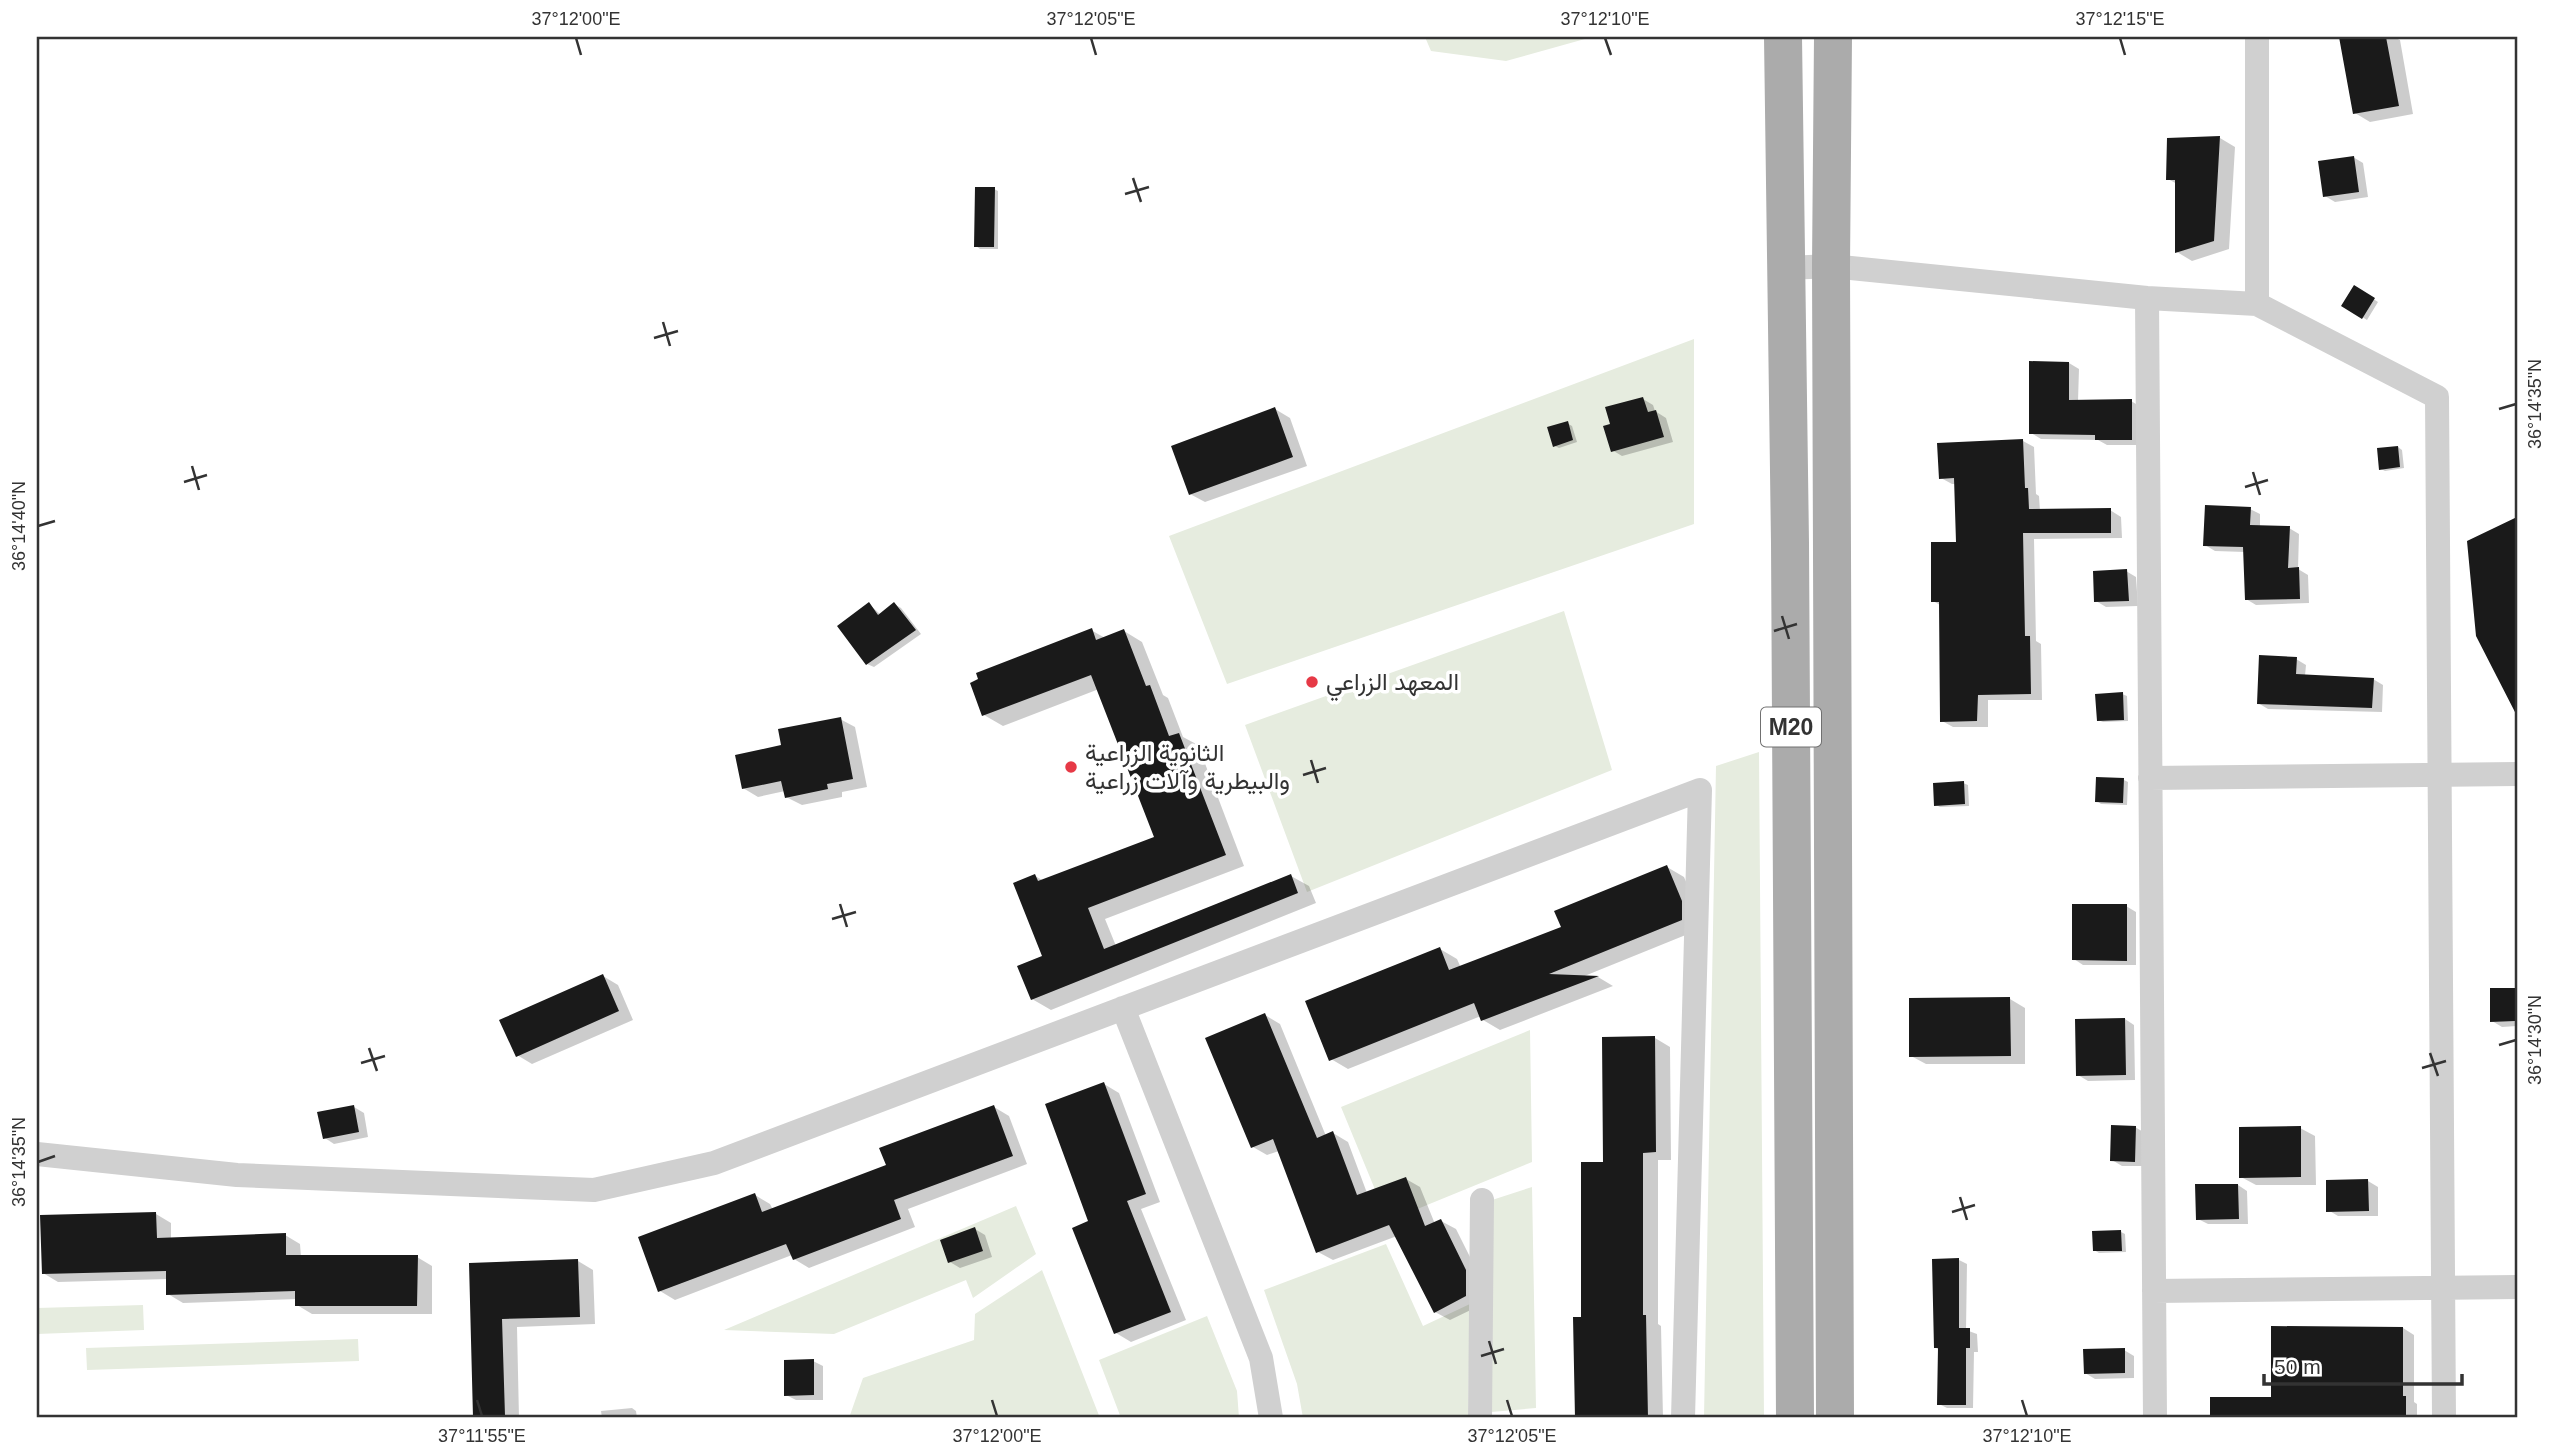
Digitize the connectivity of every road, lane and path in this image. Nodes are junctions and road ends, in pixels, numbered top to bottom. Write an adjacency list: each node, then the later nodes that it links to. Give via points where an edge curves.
1 (1783, 37): 5 (main road, M20)
2 (1833, 37): 4 (main road, M20)
3 (2257, 37): 7 (street)
4 (1831, 266): 5 (street); 6 (street); 21 (main road, M20)
5 (1787, 268): 20 (main road, M20)
6 (2147, 298): 7 (street); 10 (street)
7 (2257, 304): 9 (street, via 2437,397)
8 (2517, 774): 9 (street)
9 (2440, 775): 10 (street); 15 (street)
10 (2150, 778): 16 (street)
11 (1123, 1008): 12 (street, via 714,1163 594,1190 237,1175); 17 (street, via 1261,1358); 19 (street, via 1700,790)
12 (37, 1154)
13 (1482, 1200): 18 (street)
14 (2517, 1287): 15 (street)
15 (2444, 1288): 16 (street); 23 (street)
16 (2154, 1291): 22 (street)
17 (1271, 1418)
18 (1480, 1418)
19 (1683, 1418)
20 (1795, 1418)
21 (1835, 1418)
22 (2155, 1418)
23 (2444, 1418)

